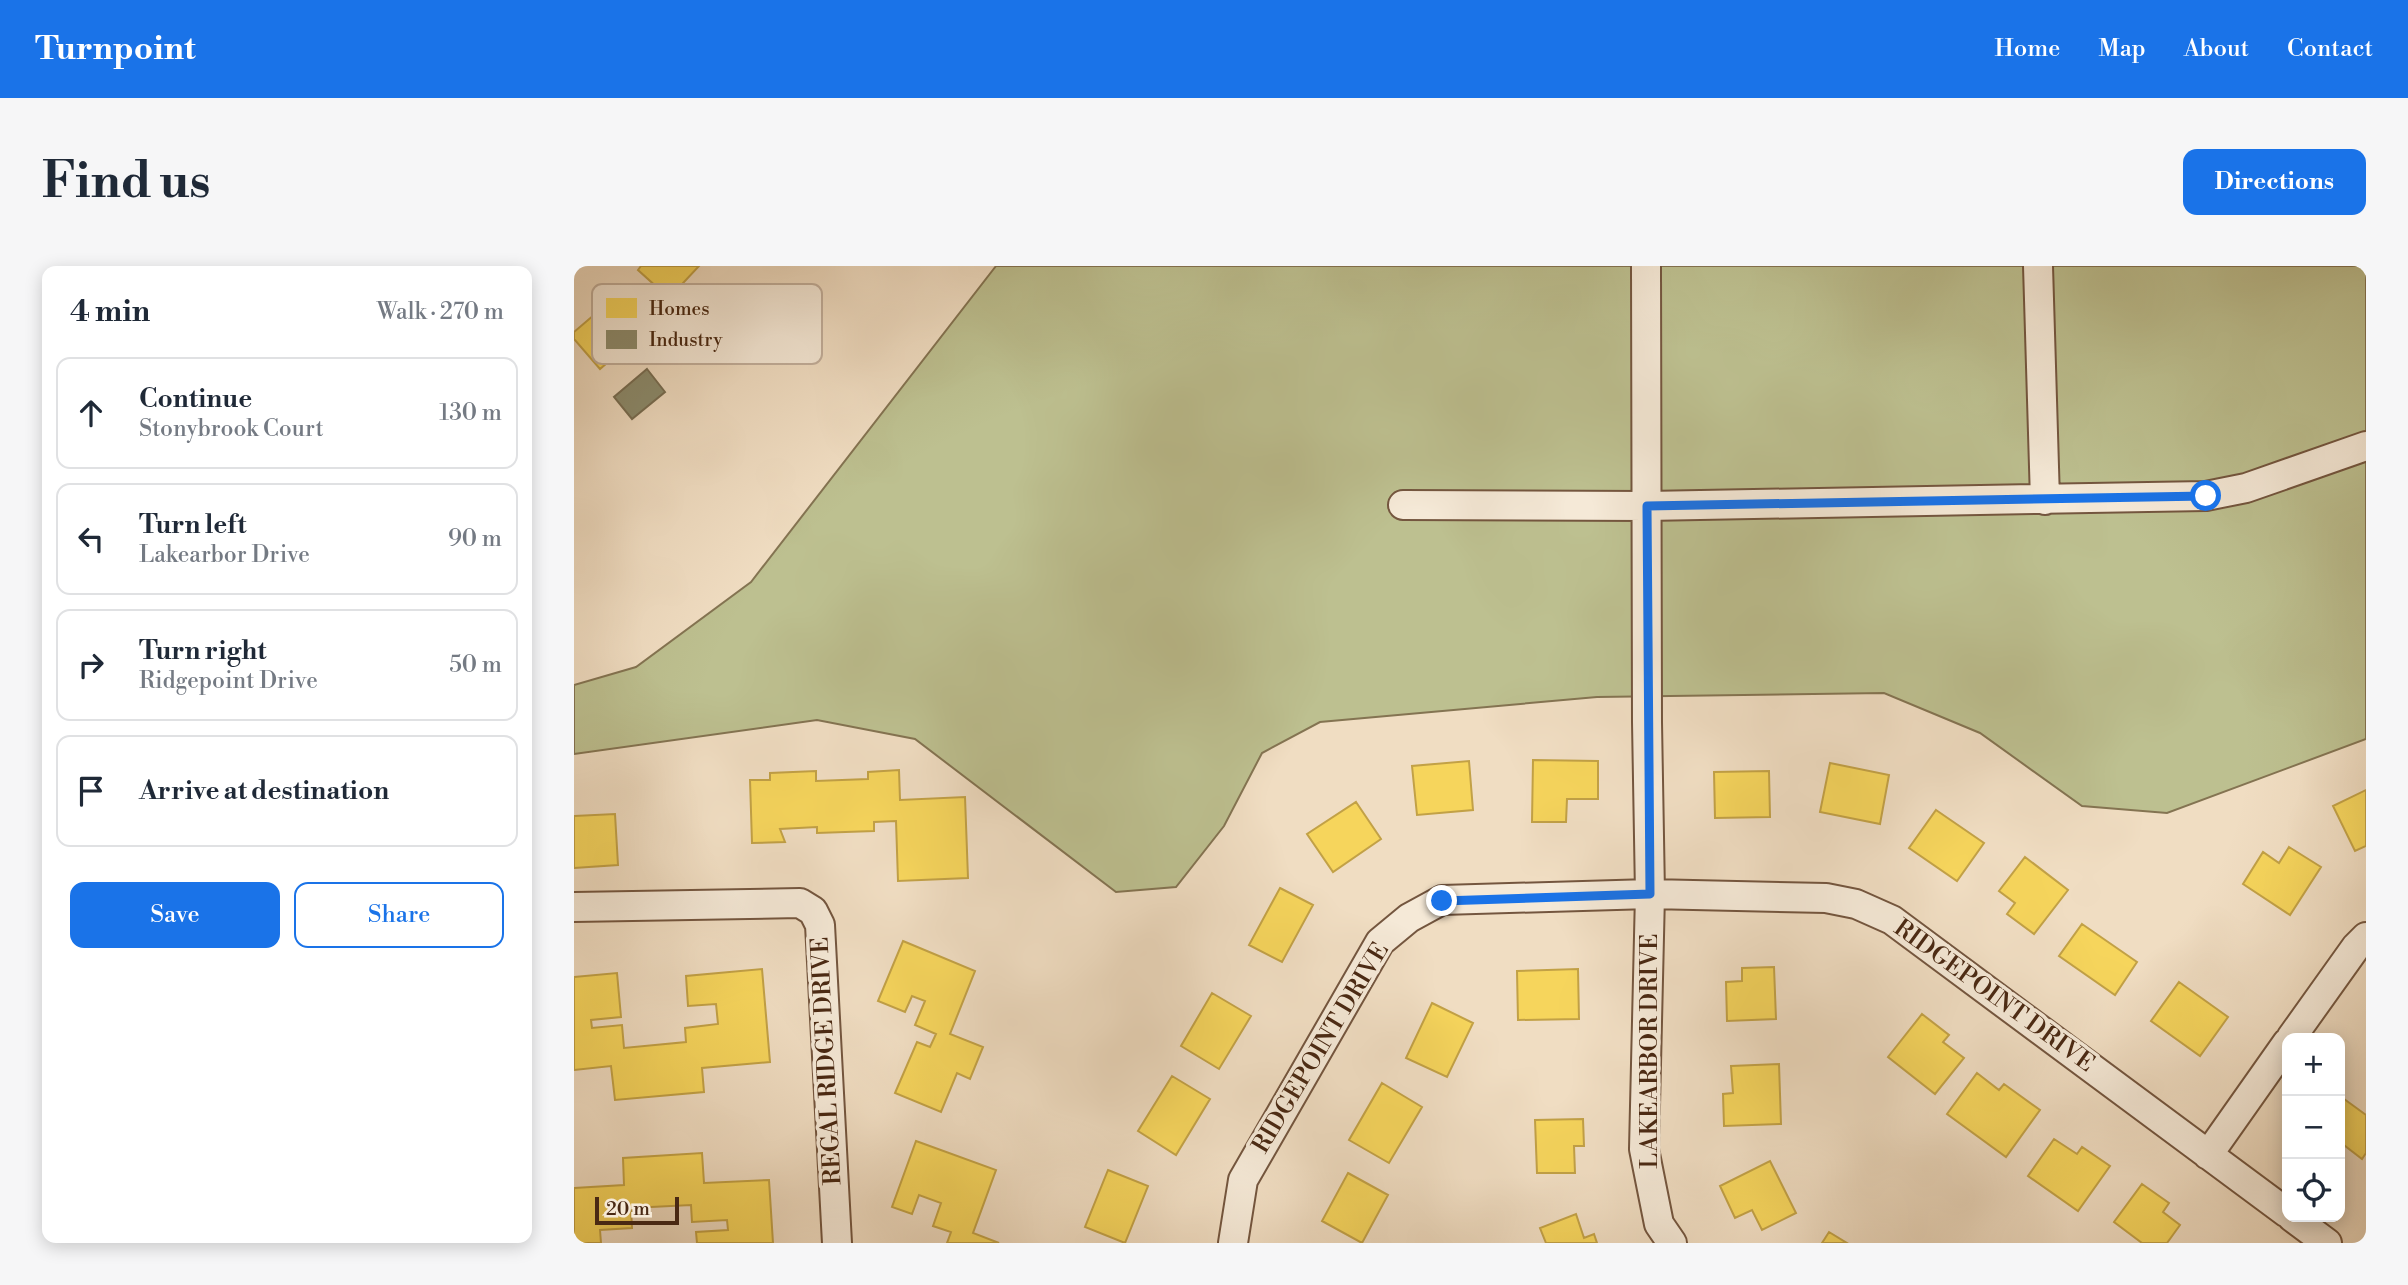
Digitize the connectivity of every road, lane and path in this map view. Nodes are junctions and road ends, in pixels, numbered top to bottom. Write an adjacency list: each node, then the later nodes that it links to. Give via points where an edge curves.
1 (1646, 266): 6 (street, LAKEARBOR DRIVE)
2 (2038, 266): 4 (street)
3 (2366, 446): 4 (street, via 2246,488 2206,496)
4 (2045, 500): 6 (street)
5 (1403, 505): 6 (street)
6 (1647, 506): 7 (street, LAKEARBOR DRIVE)
7 (1650, 894): 12 (street, RIDGEPOINT DRIVE, via 1826,898 1856,904 1892,920); 16 (street, RIDGEPOINT DRIVE, via 1442,901 1408,919 1380,942 1243,1180); 17 (street, LAKEARBOR DRIVE, via 1644,1149 1659,1224)
8 (574, 908): 15 (street, REGAL RIDGE DRIVE, via 800,903 813,911 820,925)
9 (2366, 937): 10 (street)
10 (2295, 1033)
11 (2282, 1051): 12 (street)
12 (2208, 1154): 13 (street, RIDGEPOINT DRIVE)
13 (2282, 1209)
14 (2299, 1222): 18 (street)
15 (837, 1243)
16 (1233, 1243)
17 (1672, 1243)
18 (2327, 1243)

